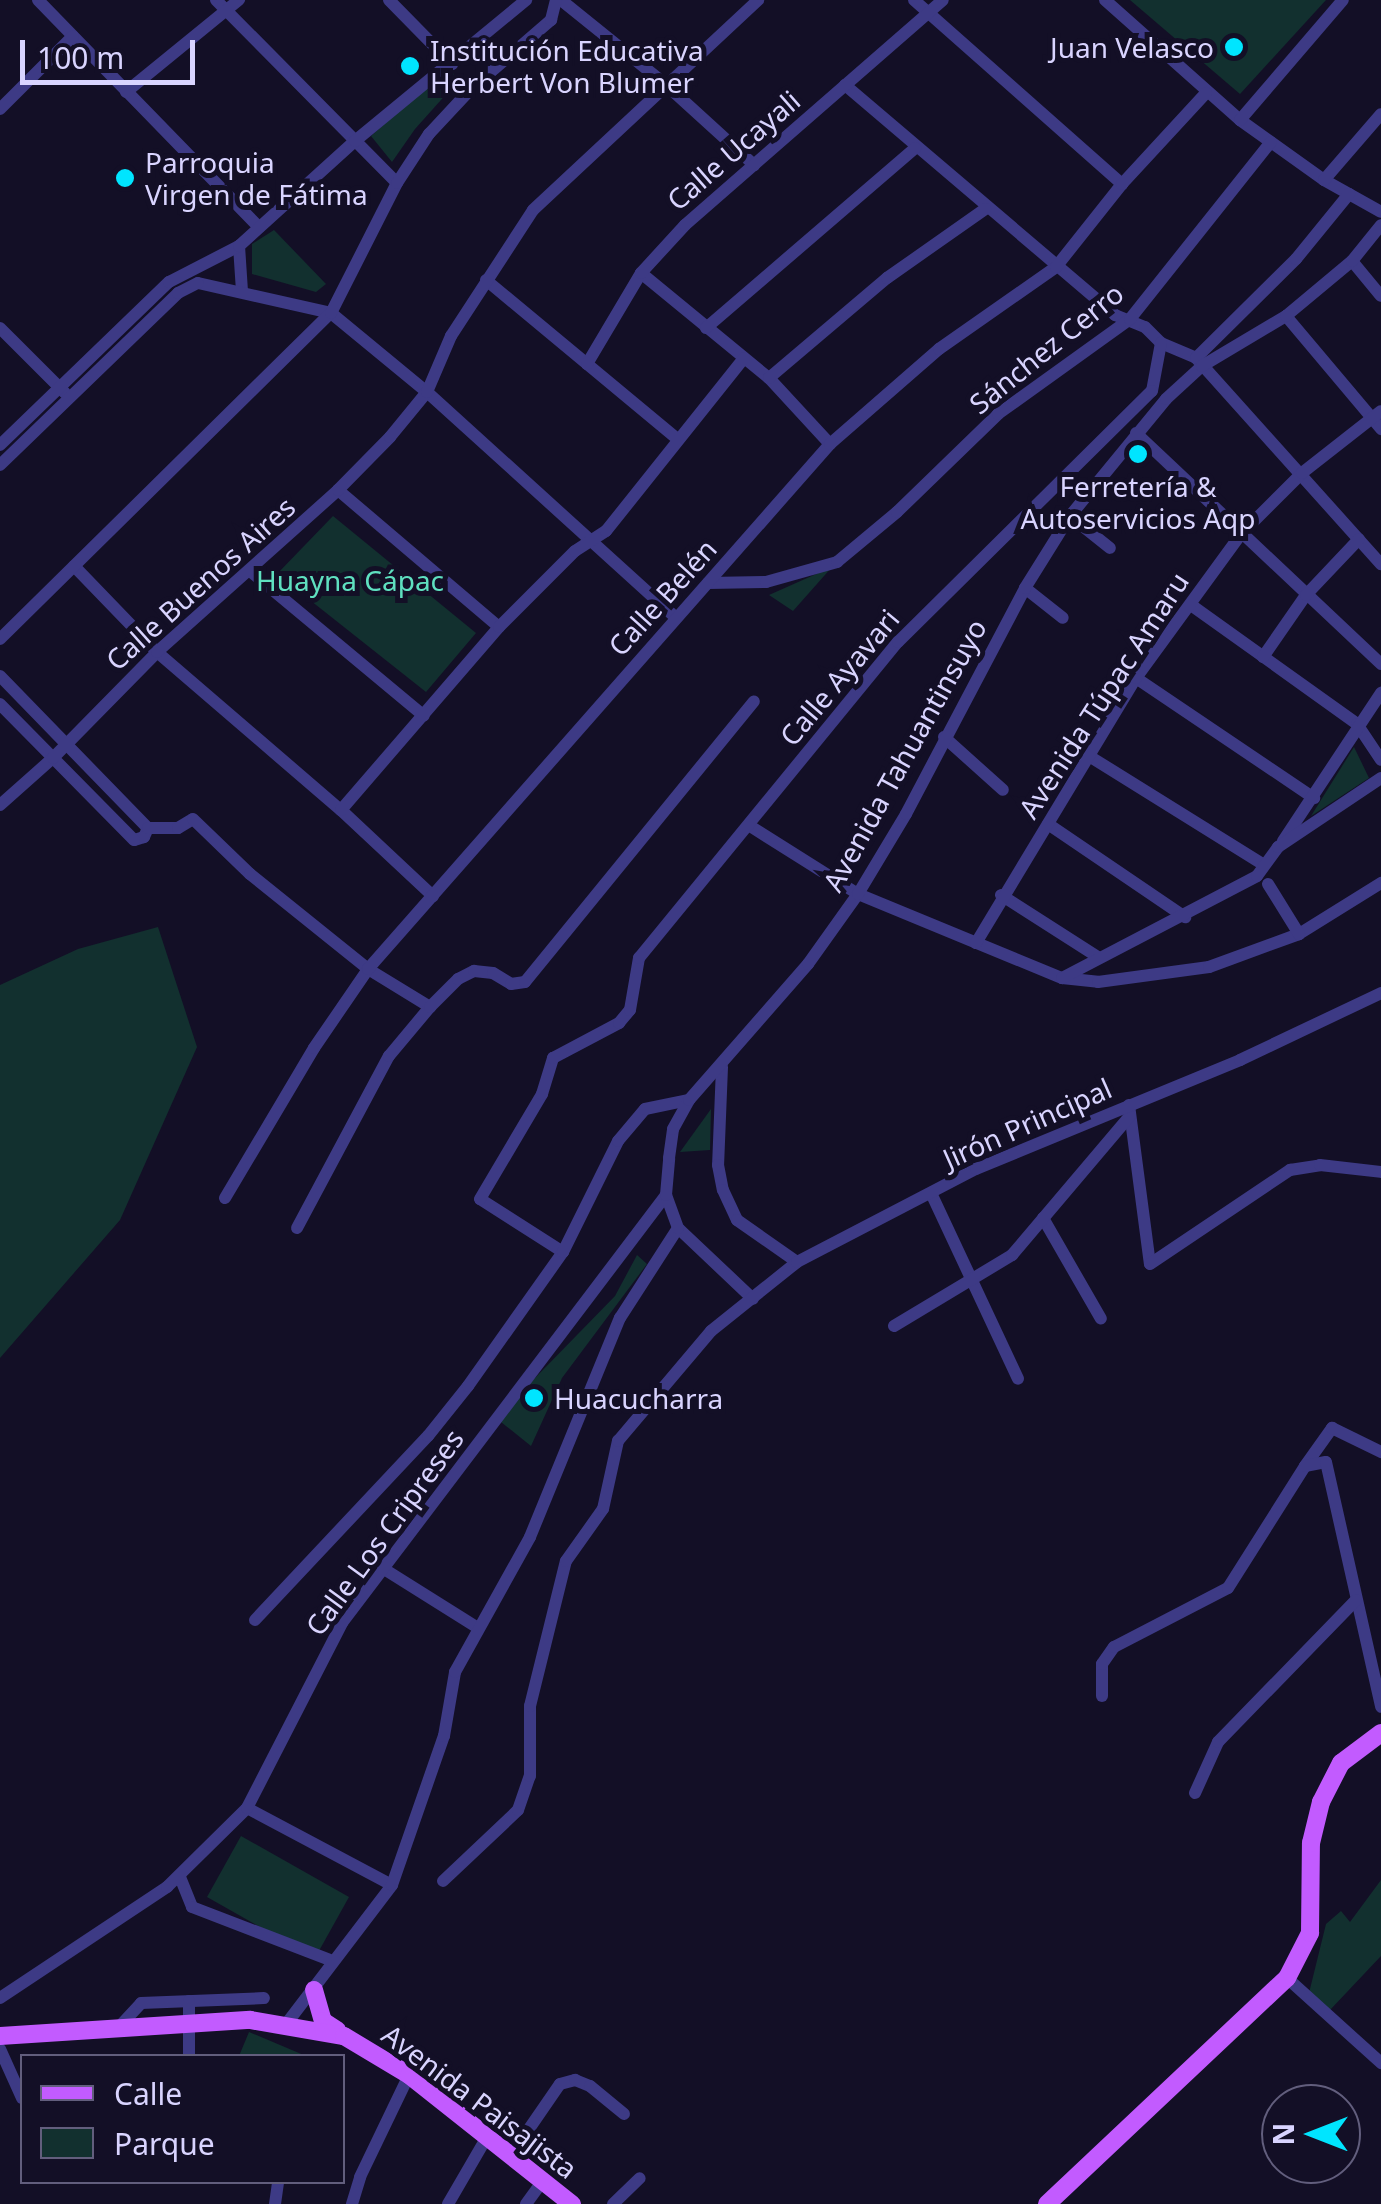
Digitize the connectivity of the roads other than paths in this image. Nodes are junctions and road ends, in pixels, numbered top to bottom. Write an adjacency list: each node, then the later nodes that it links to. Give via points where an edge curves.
1 (38, 0): 13 (street)
2 (239, 0): 11 (street)
3 (390, 0): 14 (street)
4 (526, 0): 14 (street)
5 (558, 0): 15 (street); 27 (street, via 550,20 429,134)
6 (758, 0): 15 (street, Calle Buenos Aires)
7 (914, 0): 12 (street)
8 (943, 0): 12 (street, Calle Ucayali)
9 (1105, 0): 18 (street)
10 (1343, 0): 21 (street)
11 (221, 5): 17 (street); 22 (street)
12 (928, 13): 16 (street, Calle Ucayali); 28 (street)
13 (73, 36): 17 (street); 19 (street)
14 (452, 64): 22 (street)
15 (664, 83): 25 (street); 39 (street, Calle Buenos Aires, via 551,189)
16 (845, 85): 24 (street); 25 (street, Calle Ucayali)
17 (126, 92): 33 (street)
18 (1206, 93): 21 (street); 28 (street, Calle Belén)
19 (0, 109)
20 (1381, 114): 26 (street)
21 (1240, 120): 23 (street)
22 (355, 141): 27 (street); 33 (street)
23 (1271, 142): 26 (street); 45 (street, Sánchez Cerro)
24 (915, 148): 30 (street); 47 (street)
25 (754, 165): 38 (street, Calle Ucayali)
26 (1324, 180): 29 (street)
27 (397, 183): 43 (street)
28 (1122, 184): 36 (street, Calle Belén)
29 (1349, 194): 31 (street); 50 (street)
30 (985, 209): 36 (street); 52 (street, via 887,278)
31 (1381, 212)
32 (1381, 226): 35 (street, Avenida Tahuantinsuyo)
33 (259, 227): 34 (street)
34 (239, 246): 37 (street); 41 (street)
35 (1352, 260): 42 (street); 44 (street, Avenida Tahuantinsuyo)
36 (1056, 267): 45 (street, via 1115,315); 60 (street, Calle Belén, via 939,349)
37 (192, 268): 40 (street); 55 (street, via 169,282)
38 (641, 273): 47 (street); 51 (street, Calle Ucayali)
39 (486, 280): 51 (street); 54 (street, Calle Buenos Aires)
40 (198, 283): 41 (street); 55 (street)
41 (242, 290): 43 (street)
42 (1381, 296)
43 (331, 313): 54 (street); 71 (street)
44 (1286, 316): 50 (street, Avenida Tahuantinsuyo); 57 (street)
45 (1130, 319): 48 (street); 73 (street, Sánchez Cerro, via 998,414 836,562 766,582)
46 (0, 328): 55 (street)
47 (706, 328): 49 (street)
48 (1161, 343): 50 (street); 53 (street)
49 (744, 358): 52 (street); 59 (street)
50 (1199, 362): 56 (street, Avenida Tahuantinsuyo); 63 (street)
51 (588, 364): 59 (street)
52 (769, 378): 60 (street)
53 (1152, 391): 56 (street); 102 (street, Calle Ayavari, via 898,642)
54 (426, 392): 64 (street, Calle Buenos Aires); 68 (street)
55 (65, 393): 61 (street); 62 (street)
56 (1166, 399): 58 (street, Avenida Tahuantinsuyo)
57 (1378, 419): 63 (street, Avenida Túpac Amaru)
58 (1136, 433): 65 (street, Avenida Tahuantinsuyo); 66 (street)
59 (676, 438): 68 (street, via 606,530)
60 (830, 444): 73 (street, Calle Belén)
61 (0, 446)
62 (0, 466)
63 (1302, 473): 66 (street, Avenida Túpac Amaru); 67 (street)
64 (338, 490): 72 (street, Calle Buenos Aires); 79 (street)
65 (1070, 516): 69 (street); 74 (street, Avenida Tahuantinsuyo)
66 (1241, 534): 75 (street); 76 (street, Avenida Túpac Amaru)
67 (1359, 538): 70 (street); 75 (street)
68 (590, 541): 77 (street); 79 (street)
69 (1110, 548)
70 (1381, 564)
71 (74, 566): 80 (street); 81 (street)
72 (250, 571): 81 (street, Calle Buenos Aires); 89 (street)
73 (708, 583): 77 (street, Calle Belén)
74 (1025, 588): 78 (street); 91 (street, Avenida Tahuantinsuyo)
75 (1306, 594): 82 (street); 83 (street)
76 (1190, 605): 82 (street); 85 (street, Avenida Túpac Amaru)
77 (676, 618): 110 (street, Calle Belén)
78 (1063, 618)
79 (499, 627): 89 (street)
80 (0, 639)
81 (157, 652): 92 (street, Calle Buenos Aires); 100 (street)
82 (1263, 657): 90 (street)
83 (1381, 664)
84 (0, 676): 92 (street)
85 (1136, 678): 93 (street, Avenida Túpac Amaru); 98 (street)
86 (1381, 693): 90 (street)
87 (754, 701): 118 (street, via 524,982 474,971)
88 (0, 704): 94 (street)
89 (424, 716): 100 (street)
90 (1358, 724): 95 (street); 98 (street)
91 (944, 737): 97 (street); 108 (street, Avenida Tahuantinsuyo)
92 (66, 744): 94 (street, Calle Buenos Aires); 103 (street)
93 (1089, 756): 101 (street, Avenida Túpac Amaru); 105 (street)
94 (53, 758): 99 (street, Calle Buenos Aires); 103 (street, via 134,840)
95 (1381, 760)
96 (1381, 778): 104 (street)
97 (1004, 790)
98 (1314, 798): 104 (street)
99 (0, 805)
100 (341, 810): 110 (street)
101 (1048, 824): 109 (street, Avenida Túpac Amaru); 111 (street)
102 (750, 826): 108 (street); 129 (street, Calle Ayavari, via 639,958 630,1010 553,1058 542,1094 480,1199)
103 (148, 828): 115 (street, via 178,828 192,819)
104 (1278, 847): 105 (street)
105 (1264, 865): 111 (street, via 1257,876)
106 (1381, 882): 112 (street)
107 (1268, 884): 112 (street)
108 (858, 894): 113 (street); 119 (street, Avenida Tahuantinsuyo)
109 (1001, 895): 113 (street, Avenida Túpac Amaru); 114 (street)
110 (433, 896): 115 (street, Calle Belén)
111 (1185, 917): 114 (street)
112 (1299, 934): 116 (street, via 1209,967 1143,980)
113 (976, 943): 116 (street)
114 (1098, 957): 116 (street)
115 (368, 969): 118 (street); 125 (street, Calle Belén)
116 (1062, 978)
117 (1381, 993): 121 (street, Jirón Principal)
118 (430, 1007): 127 (street, via 389,1056)
119 (722, 1067): 120 (street, Avenida Tahuantinsuyo); 130 (street, via 723,1190 737,1220)
120 (689, 1100): 124 (street, Avenida Tahuantinsuyo, via 673,1129); 129 (street, via 645,1109 618,1141)
121 (1129, 1111): 122 (street, via 1150,1264 1290,1170 1320,1165); 123 (street, Jirón Principal); 126 (street)
122 (1381, 1172)
123 (931, 1193): 130 (street, Jirón Principal); 131 (street)
124 (666, 1195): 128 (street, Avenida Tahuantinsuyo); 138 (street, Calle Los Cripreses)
125 (224, 1198)
126 (1043, 1218): 131 (street, via 1012,1255); 133 (street)
127 (297, 1228)
128 (678, 1228): 132 (street); 141 (street, via 620,1318 530,1537)
129 (563, 1252): 140 (street, via 428,1436)
130 (798, 1262): 132 (street, Jirón Principal)
131 (970, 1280): 134 (street); 135 (street)
132 (752, 1299): 148 (street, Jirón Principal, via 711,1331 618,1441 603,1509 566,1561 530,1706 530,1776 518,1810)
133 (1101, 1318)
134 (894, 1326)
135 (1018, 1379)
136 (1381, 1452): 137 (street, via 1332,1428)
137 (1305, 1466): 139 (street, via 1326,1462); 142 (street, via 1228,1588 1114,1647 1102,1664)
138 (384, 1570): 141 (street); 146 (street, Calle Los Cripreses, via 342,1623)
139 (1356, 1600): 143 (street); 145 (street, via 1218,1742)
140 (255, 1620)
141 (478, 1628): 149 (street, via 455,1672 444,1736)
142 (1102, 1696)
143 (1381, 1707)
144 (1381, 1733): 151 (main road, via 1341,1764 1321,1802 1312,1843 1310,1933)
145 (1195, 1793)
146 (247, 1808): 147 (street, Calle Los Cripreses); 149 (street)
147 (180, 1877): 150 (street, via 192,1907); 153 (street, Calle Los Cripreses)
148 (443, 1880)
149 (392, 1885): 150 (street)
150 (334, 1962): 152 (street)
151 (1287, 1978): 163 (street); 176 (main road)
152 (314, 1990): 157 (street); 160 (main road, via 324,2021)
153 (0, 1998)
154 (264, 1998): 155 (street)
155 (190, 2001): 156 (street); 158 (street, via 140,2003)
156 (190, 2022): 157 (main road, Avenida Paisajista); 158 (main road, Avenida Paisajista); 162 (street)
157 (287, 2023): 160 (main road, Avenida Paisajista)
158 (118, 2028): 159 (main road, Avenida Paisajista)
159 (0, 2036)
160 (344, 2036): 164 (main road, Avenida Paisajista)
161 (0, 2049): 165 (street)
162 (189, 2054)
163 (1381, 2063)
164 (409, 2075): 167 (main road, Avenida Paisajista); 171 (street)
165 (20, 2094)
166 (624, 2114): 168 (street, via 590,2086 560,2084)
167 (487, 2137): 168 (main road, Avenida Paisajista); 172 (street)
168 (511, 2155): 170 (main road, Avenida Paisajista)
169 (640, 2178): 175 (street)
170 (543, 2181): 173 (street); 174 (main road, Avenida Paisajista)
171 (352, 2204)
172 (448, 2204)
173 (526, 2204)
174 (572, 2204)
175 (612, 2204)
176 (1047, 2204)

